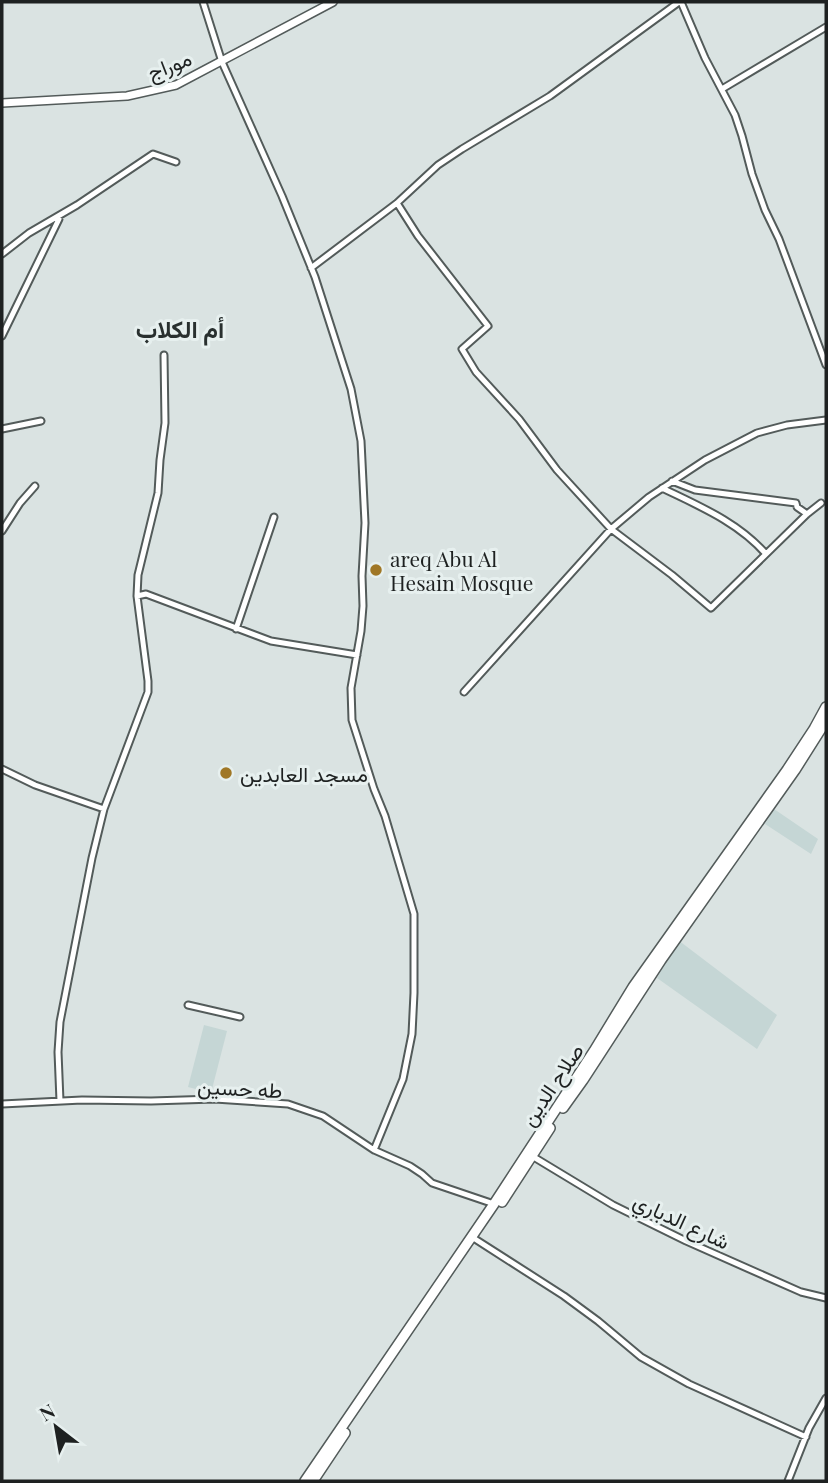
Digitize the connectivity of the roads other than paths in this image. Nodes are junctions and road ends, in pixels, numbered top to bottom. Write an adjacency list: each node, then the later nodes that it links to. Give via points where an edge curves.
1 (203, 2): 5 (street)
2 (333, 2): 5 (main road, موراج)
3 (680, 2): 6 (street); 9 (street, via 550,96 438,165)
4 (826, 27): 6 (street)
5 (222, 62): 7 (main road, موراج, via 176,85 127,96); 12 (street)
6 (722, 89): 15 (street)
7 (2, 103)
8 (177, 162): 10 (street, via 153,154)
9 (397, 203): 12 (street); 25 (street, via 488,326 462,349 476,372)
10 (59, 216): 11 (street); 13 (street)
11 (2, 254)
12 (312, 268): 30 (street, via 351,389 361,441 365,523)
13 (2, 336)
14 (164, 355): 28 (street, via 165,424 158,493)
15 (826, 365)
16 (826, 420): 19 (street, via 757,433)
17 (41, 421): 18 (street)
18 (2, 429)
19 (672, 481): 21 (street); 23 (street, via 695,490 796,503)
20 (35, 486): 26 (street)
21 (662, 488): 25 (street); 27 (street, via 728,522)
22 (826, 497): 23 (street)
23 (807, 514): 27 (street)
24 (274, 517): 29 (street)
25 (611, 529): 27 (street, via 710,608); 31 (street)
26 (2, 531)
27 (766, 554)
28 (137, 596): 29 (street, via 146,594); 35 (street, via 148,692)
29 (236, 629): 30 (street)
30 (357, 655): 41 (street, via 352,720 414,914 412,1034 403,1079)
31 (464, 692)
32 (826, 707): 38 (highway, صلاح الدين, via 787,770 640,976)
33 (826, 721): 38 (highway, صلاح الدين)
34 (2, 769): 35 (street)
35 (104, 809): 39 (street, via 60,1022)
36 (188, 1005): 37 (street)
37 (240, 1017)
38 (574, 1087): 42 (highway, صلاح الدين); 43 (highway, صلاح الدين)
39 (60, 1101): 40 (street, طه حسين); 41 (street, طه حسين, via 215,1099 288,1104 335,1122)
40 (2, 1104)
41 (374, 1150): 43 (street, طه حسين, via 410,1166 432,1183)
42 (532, 1156): 44 (highway, صلاح الدين); 46 (street, شارع الدباري, via 613,1205 686,1241 801,1292)
43 (494, 1203): 45 (highway, صلاح الدين)
44 (475, 1239): 45 (highway, صلاح الدين); 48 (street, via 564,1296 640,1357)
45 (442, 1284): 49 (highway, صلاح الدين); 50 (highway, صلاح الدين)
46 (826, 1298)
47 (826, 1398): 48 (street)
48 (806, 1437): 51 (street)
49 (305, 1481)
50 (313, 1481)
51 (788, 1481)

